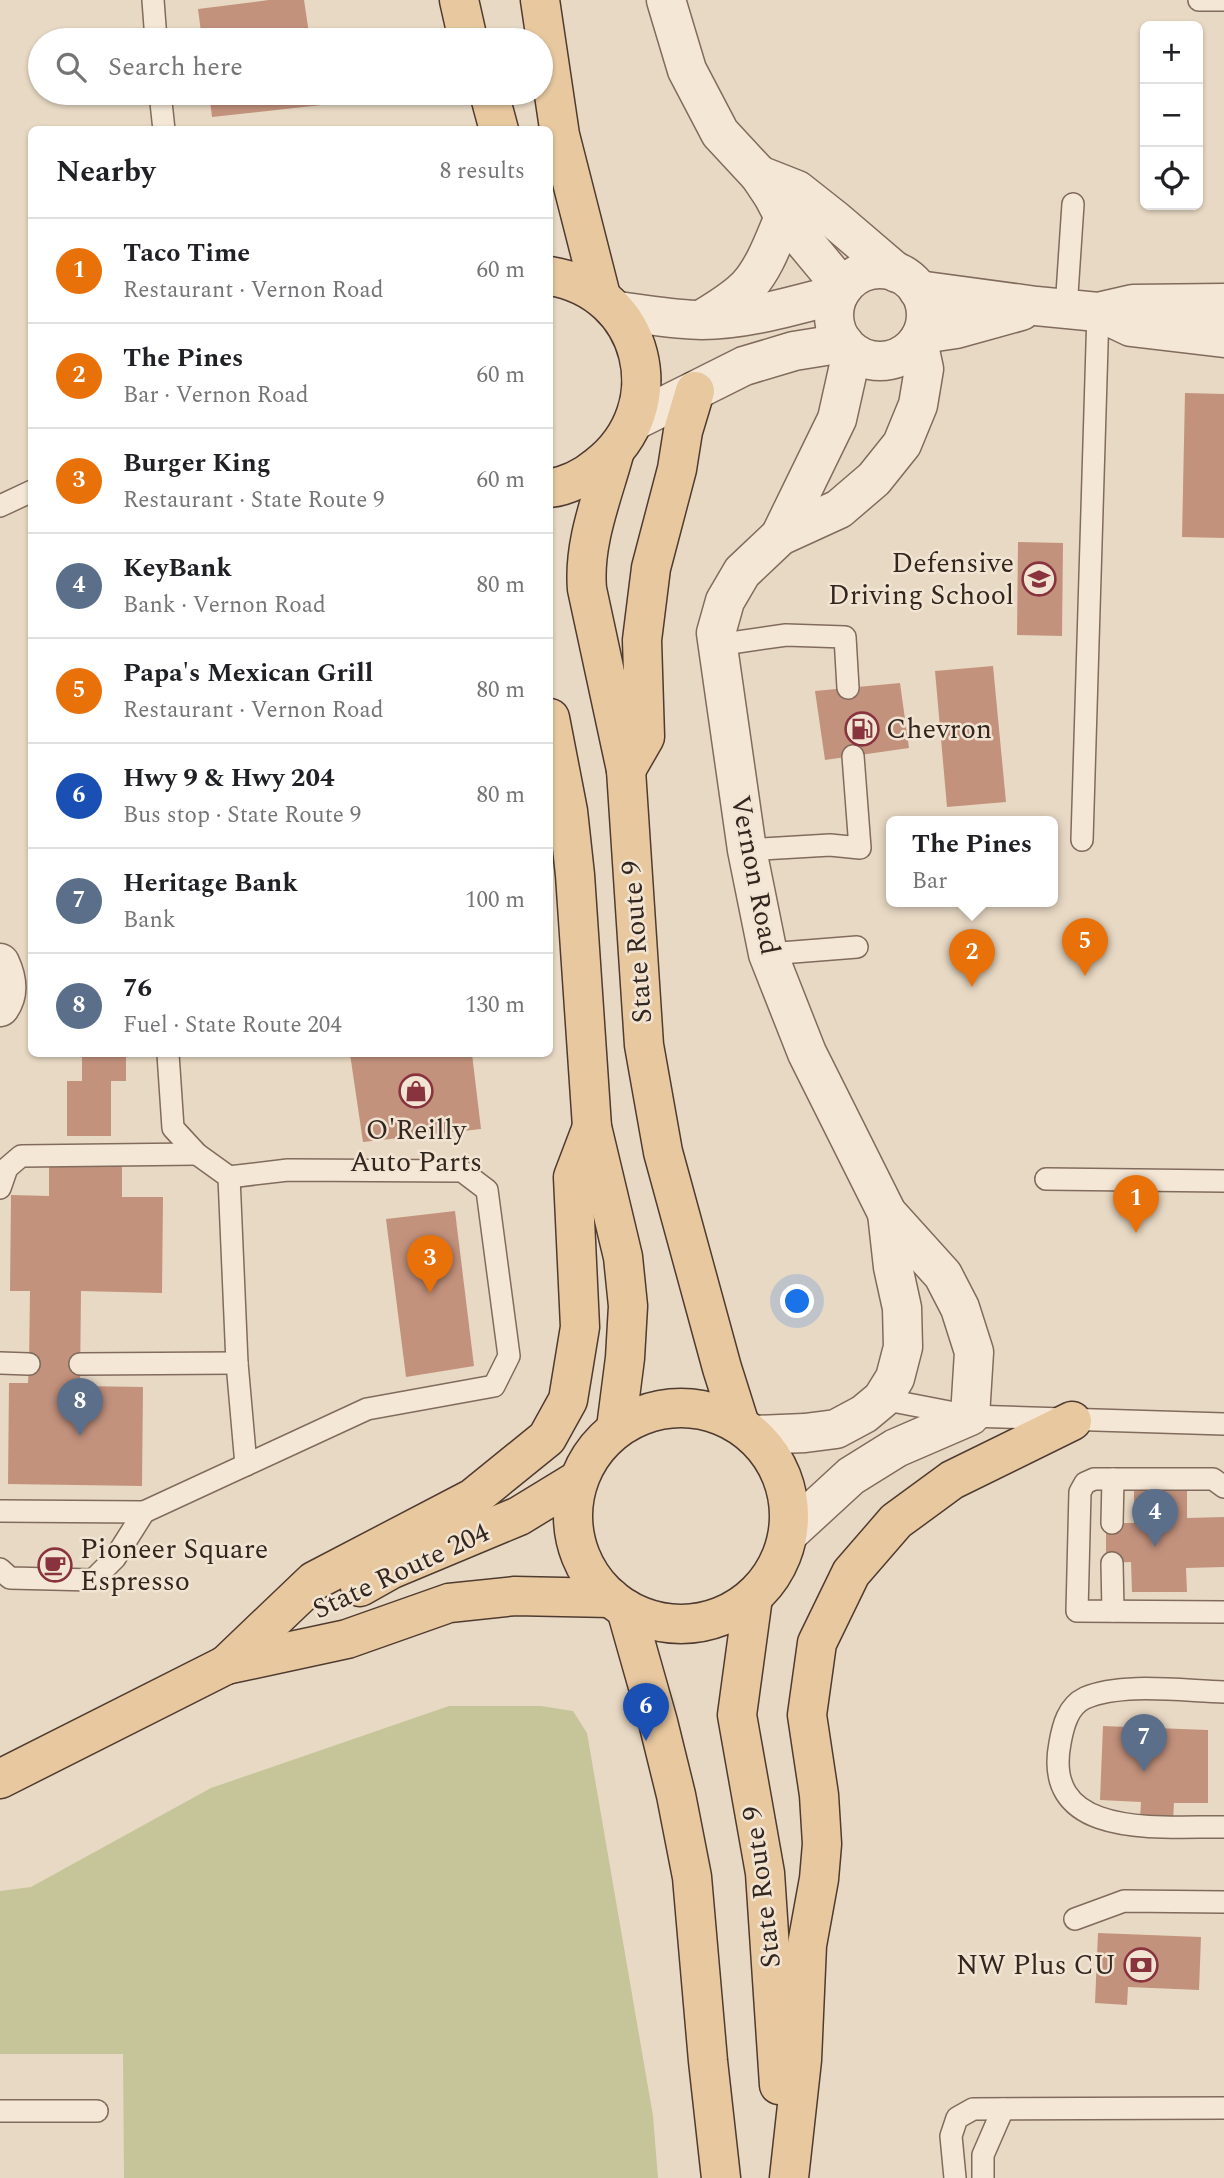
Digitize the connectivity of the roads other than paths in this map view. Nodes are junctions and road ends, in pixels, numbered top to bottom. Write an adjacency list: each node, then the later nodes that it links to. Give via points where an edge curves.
1 (153, 0): 7 (lane)
2 (459, 0): 8 (main road)
3 (540, 0): 9 (main road)
4 (666, 0): 15 (street, via 687,70 719,133)
5 (1199, 0): 6 (lane)
6 (1224, 0)
7 (155, 28)
8 (465, 28)
9 (544, 28)
10 (553, 88): 22 (main road, via 560,135)
11 (161, 105): 13 (lane)
12 (492, 105): 14 (main road)
13 (164, 126)
14 (498, 126)
15 (759, 176): 17 (street); 19 (street, via 797,190)
16 (1073, 204): 23 (lane)
17 (784, 217): 20 (street); 24 (street, via 749,285)
18 (553, 276): 22 (main road, via 568,279)
19 (908, 281): 20 (street, via 883,270 867,271); 23 (street); 25 (street, via 926,312)
20 (841, 291): 24 (street, via 777,310); 27 (street, via 834,310 836,328)
21 (1224, 303): 23 (street)
22 (608, 304): 24 (street); 29 (main road, via 632,336 641,364 642,393)
23 (1066, 309): 25 (street); 26 (street, via 1130,327); 40 (lane)
24 (702, 320)
25 (920, 338): 27 (street, via 904,354 887,360 869,360); 34 (street, Vernon Road, via 923,369 918,405 902,444 874,479 839,509)
26 (1224, 338)
27 (848, 348): 28 (street, via 794,351 744,366); 34 (street, Vernon Road, via 837,419)
28 (695, 391): 29 (street); 39 (main road, via 650,568 642,640 645,737)
29 (634, 421): 30 (main road)
30 (614, 454): 31 (main road, via 586,476); 39 (main road, State Route 9, via 585,570)
31 (553, 487)
32 (28, 493): 33 (lane)
33 (0, 506)
34 (780, 536): 35 (street, Vernon Road, via 741,572 725,601)
35 (717, 645): 36 (lane, via 786,635 845,637); 41 (street, Vernon Road)
36 (848, 688)
37 (553, 734): 48 (main road, State Route 9, via 575,875)
38 (853, 756): 41 (lane, via 860,848 830,845)
39 (626, 770): 64 (main road, State Route 9, via 646,1058 663,1152 722,1368)
40 (1082, 840)
41 (747, 850): 43 (street, Vernon Road)
42 (857, 947): 43 (lane)
43 (768, 954): 54 (street, Vernon Road, via 807,1054)
44 (28, 957): 45 (street)
45 (0, 962): 46 (street)
46 (11, 998)
47 (168, 1057): 49 (lane, via 173,1128)
48 (592, 1127): 63 (main road, State Route 9, via 623,1256 628,1306); 79 (main road, via 573,1177 580,1327 568,1400 547,1438 473,1497 314,1581)
49 (197, 1154): 50 (lane); 53 (lane, via 22,1156 7,1168)
50 (229, 1177): 56 (lane); 65 (lane, via 288,1170 462,1171 487,1190 509,1356 494,1386 367,1409)
51 (1046, 1179): 52 (lane)
52 (1224, 1181)
53 (0, 1188)
54 (887, 1213): 59 (street, Vernon Road, via 902,1308 903,1347 895,1378); 60 (street, Vernon Road, via 943,1275 960,1308 974,1352)
55 (0, 1363): 57 (lane)
56 (237, 1363): 58 (lane); 65 (lane)
57 (29, 1364)
58 (80, 1364)
59 (883, 1399): 60 (lane); 64 (street, Vernon Road, via 836,1429 805,1433)
60 (970, 1416): 61 (lane); 72 (street, via 897,1448 851,1476)
61 (1072, 1421): 62 (lane); 90 (main road, via 952,1480 896,1521 851,1573 817,1643 807,1714 822,1844 807,1945 802,2060)
62 (1224, 1424)
63 (616, 1428): 64 (main road, via 664,1409 691,1408 717,1413); 67 (main road, via 593,1451)
64 (747, 1430): 72 (main road, via 776,1464 788,1497)
65 (246, 1465): 70 (lane)
66 (1113, 1479): 68 (lane, via 1213,1479); 71 (lane); 77 (lane, via 1094,1479 1080,1492 1077,1611)
67 (578, 1480): 76 (main road, via 572,1512 576,1544 589,1574); 79 (main road, State Route 204, via 519,1516 392,1569)
68 (1224, 1487)
69 (0, 1511): 70 (lane)
70 (144, 1512): 74 (lane, via 115,1558 93,1580 10,1578)
71 (1112, 1523)
72 (789, 1533): 75 (main road, via 782,1557)
73 (1112, 1563): 77 (lane)
74 (0, 1569)
75 (753, 1597): 76 (main road, via 724,1615 691,1624 657,1621); 90 (main road, State Route 9, via 737,1715 765,1873)
76 (618, 1604): 79 (main road, State Route 204, via 516,1596 449,1603 347,1639); 89 (main road, via 658,1722 692,1877)
77 (1113, 1611): 78 (lane)
78 (1224, 1612)
79 (226, 1665): 81 (main road, State Route 204)
80 (1224, 1692): 82 (lane, via 1125,1689 1082,1699 1070,1711 1059,1749 1062,1788 1071,1803 1103,1821)
81 (0, 1779)
82 (1224, 1827)
83 (1224, 1902): 84 (lane, via 1124,1900)
84 (1075, 1920)
85 (1224, 2108): 86 (lane)
86 (1003, 2109): 91 (lane, via 973,2109 957,2118 951,2136); 92 (lane, via 983,2155)
87 (0, 2111): 88 (lane)
88 (97, 2111)
89 (721, 2178)
90 (789, 2178)
91 (955, 2178)
92 (983, 2178)

